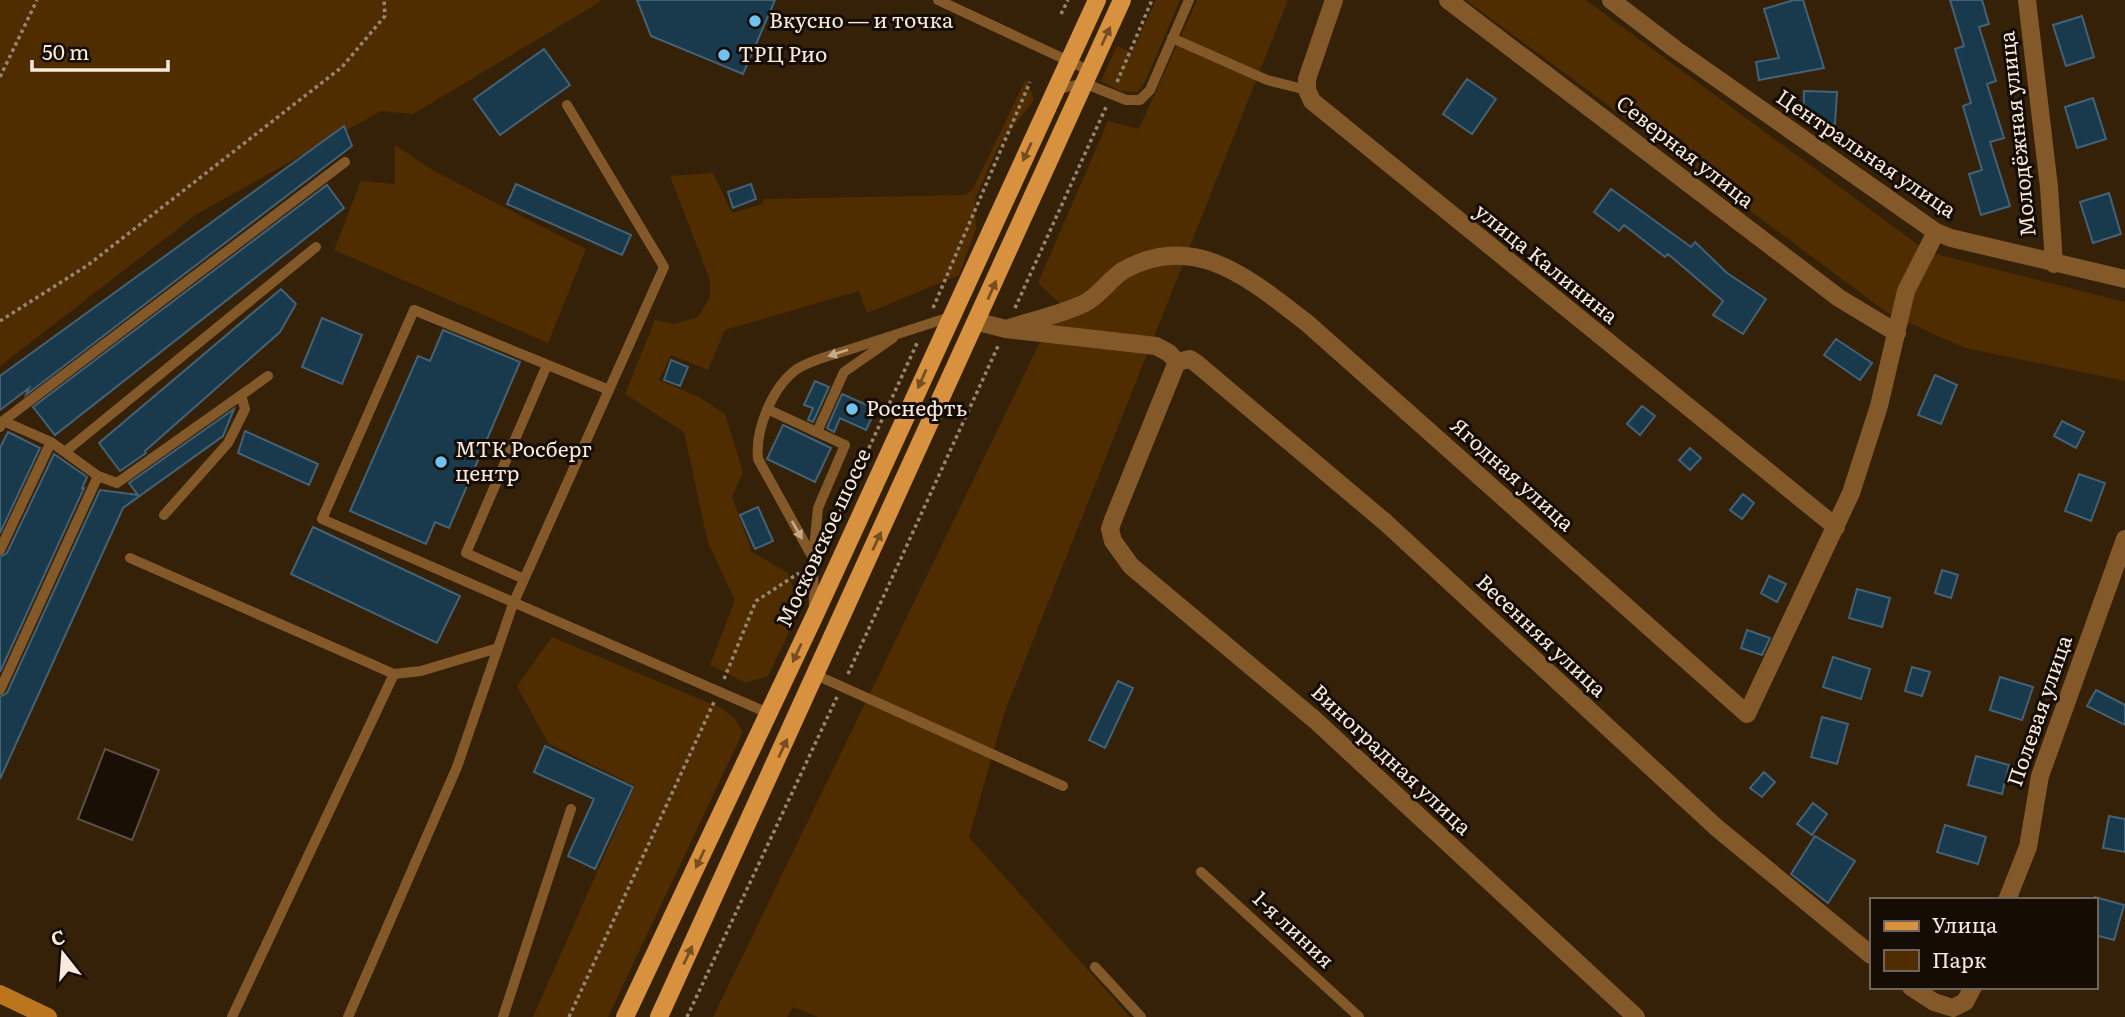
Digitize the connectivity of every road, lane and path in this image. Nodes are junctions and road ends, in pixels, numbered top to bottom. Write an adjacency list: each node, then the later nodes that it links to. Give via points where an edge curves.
1 (37, 0): 16 (path)
2 (384, 0): 28 (path, via 385,16 342,67 88,265)
3 (938, 0): 15 (lane)
4 (1068, 0): 13 (path)
5 (1097, 0): 15 (main road, Московское шоссе)
6 (1122, 0): 17 (main road, one-way to 6)
7 (1152, 0): 20 (path)
8 (1189, 0): 14 (lane)
9 (1334, 0): 19 (street, via 1311,63)
10 (1448, 0): 32 (street, Северная улица, via 1839,298)
11 (2027, 0): 25 (street, Молодёжная улица)
12 (1618, 2): 23 (street, Центральная улица, via 1675,50)
13 (1061, 14)
14 (1172, 38): 19 (lane, via 1267,80); 20 (lane, via 1150,90 1140,100)
15 (1068, 62): 17 (lane); 18 (main road, Московское шоссе)
16 (0, 77)
17 (1087, 77): 18 (lane); 20 (lane); 29 (main road, one-way to 17)
18 (1055, 90): 27 (main road, Московское шоссе, one-way to 27)
19 (1307, 90): 45 (street, улица Калинина, via 1320,109)
20 (1112, 94): 30 (path)
21 (567, 105): 36 (lane, via 664,267)
22 (345, 162): 39 (lane)
23 (1936, 232): 25 (street, Центральная улица); 32 (street, via 1906,291)
24 (316, 247): 42 (lane)
25 (2054, 264): 26 (street, Центральная улица)
26 (2125, 279)
27 (950, 317): 31 (lane); 52 (main road, Московское шоссе, one-way to 52)
28 (0, 321)
29 (978, 322): 30 (street, Весенняя улица); 55 (main road, one-way to 29)
30 (1006, 329): 33 (street, Весенняя улица, via 1156,346); 45 (street, Ягодная улица, via 1085,304 1122,271 1168,254 1225,265 1307,323 1747,714); 56 (path)
31 (902, 332): 38 (lane, one-way to 38, via 798,369 780,386); 40 (lane, via 844,372)
32 (1897, 333): 45 (street, via 1865,456)
33 (1177, 362): 63 (street, Весенняя улица, via 1190,359 1196,363 1290,440 1717,828); 77 (street, Виноградная улица, via 1113,520 1113,541 1131,566 1315,720)
34 (547, 365): 36 (lane); 50 (lane, via 466,554); 51 (lane, via 414,310 322,519)
35 (268, 376): 37 (lane)
36 (609, 390): 50 (lane)
37 (242, 395): 43 (lane, via 117,483); 44 (lane, via 245,409 228,443)
38 (769, 410): 40 (lane); 49 (lane, one-way to 49, via 756,445 758,460)
39 (1, 424): 41 (lane)
40 (817, 432): 49 (lane, via 845,445 818,508)
41 (51, 442): 42 (lane); 47 (lane)
42 (66, 451): 43 (lane)
43 (98, 475): 57 (lane)
44 (164, 515)
45 (1836, 527)
46 (2125, 539): 62 (street, Полевая улица, via 2040,776 2028,847)
47 (0, 550)
48 (130, 558): 54 (lane)
49 (813, 558): 52 (lane)
50 (524, 579): 51 (lane)
51 (513, 604): 53 (lane); 58 (lane)
52 (814, 617): 58 (main road, Московское шоссе, one-way to 58)
53 (498, 648): 54 (lane, via 421,671); 70 (lane, via 457,767)
54 (394, 674): 69 (lane)
55 (816, 675): 56 (lane); 73 (main road, one-way to 55)
56 (842, 686): 59 (lane); 74 (path)
57 (0, 690)
58 (768, 713): 72 (main road, Московское шоссе, one-way to 72)
59 (1063, 786)
60 (571, 809): 71 (lane)
61 (1201, 872): 76 (lane, 1-я линия)
62 (2008, 898)
63 (1870, 954)
64 (1095, 967): 75 (lane)
65 (1914, 989): 66 (street, via 1945,1007 1959,1006)
66 (1972, 989)
67 (0, 994): 68 (main road)
68 (48, 1017)
69 (232, 1017)
70 (348, 1017)
71 (503, 1017)
72 (625, 1017)
73 (659, 1017)
74 (687, 1017)
75 (1141, 1017)
76 (1359, 1017)
77 (1636, 1017)

